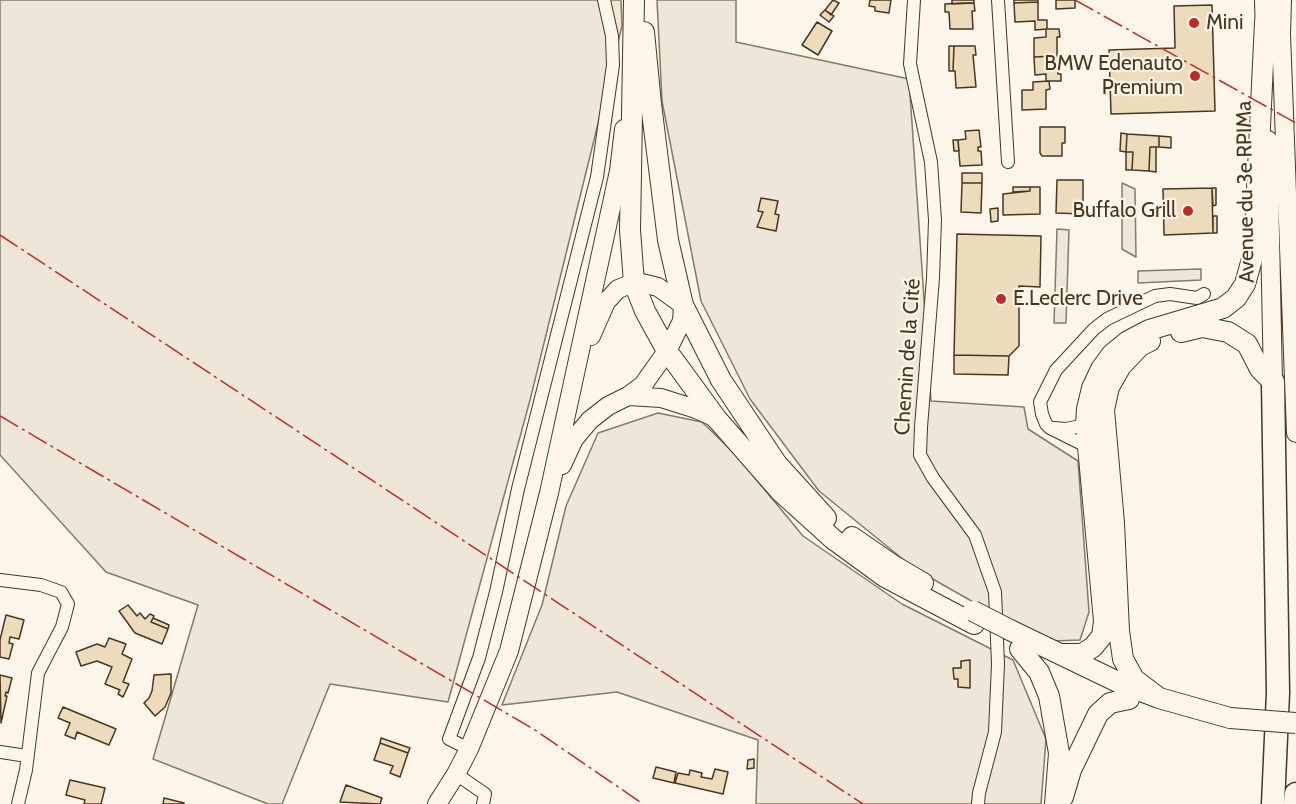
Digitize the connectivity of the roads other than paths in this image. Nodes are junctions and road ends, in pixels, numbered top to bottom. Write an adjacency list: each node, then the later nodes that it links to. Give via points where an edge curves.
1 (604, 0): 33 (street, via 613,65 597,177 496,592 449,739)
2 (634, 0): 9 (main road)
3 (642, 0): 15 (main road, via 666,230)
4 (914, 0): 41 (street, Chemin de la Cité, via 910,64 931,162 935,220 920,455 975,535 995,592 995,732)
5 (998, 0): 11 (street)
6 (1264, 0): 8 (street, Avenue du 3e RPIMa)
7 (1282, 0): 10 (street, Avenue du 3e RPIMa)
8 (1265, 22): 18 (street, Avenue du 3e RPIMa); 23 (main road, via 1254,252 1245,284 1223,308 1149,330 1112,354 1092,388 1087,409)
9 (633, 50): 13 (main road, via 630,208); 17 (street, via 620,171)
10 (1284, 130): 12 (street); 22 (street)
11 (1008, 162)
12 (1296, 253)
13 (634, 283): 15 (street, via 658,287); 16 (main road); 17 (street, via 618,289 606,302 584,358)
14 (1204, 294): 21 (street, via 1197,298 1155,296 1094,329 1056,370 1040,402)
15 (682, 305): 16 (street, via 682,321); 26 (main road, via 721,380 777,464 828,520)
16 (667, 351): 19 (street, via 643,385); 20 (main road)
17 (575, 370): 24 (street)
18 (1273, 382): 23 (main road, via 1260,369 1247,344 1228,332 1202,327 1156,338 1140,346 1121,366 1109,387); 44 (highway, via 1278,693)
19 (628, 396): 20 (street, via 661,398); 24 (street, via 608,406 574,439)
20 (716, 418): 26 (main road, via 780,491 833,539 885,577)
21 (1050, 428): 23 (street); 23 (street)
22 (1296, 433)
23 (1095, 434): 28 (main road, via 1102,636 1082,654); 29 (main road, via 1114,523 1123,659 1134,679)
24 (549, 493): 33 (street, via 509,651)
25 (0, 580): 35 (street, via 41,585 61,592 68,604 62,627 38,673)
26 (973, 618): 27 (main road)
27 (1012, 641): 28 (main road); 30 (main road); 42 (main road, via 1039,672 1049,696 1059,753)
28 (1060, 654): 29 (main road)
29 (1159, 698): 31 (main road)
30 (1129, 699): 31 (main road, via 1168,710); 43 (main road, via 1110,703 1098,714 1071,770)
31 (1230, 718): 32 (main road, bridge)
32 (1296, 723)
33 (469, 748): 36 (street)
34 (0, 752): 35 (street)
35 (27, 756): 38 (street)
36 (456, 774): 39 (street); 40 (street, via 485,794)
37 (1296, 794): 45 (highway)
38 (18, 804)
39 (437, 804)
40 (483, 804)
41 (978, 804)
42 (1055, 804)
43 (1061, 804)
44 (1273, 804)
45 (1295, 804)

